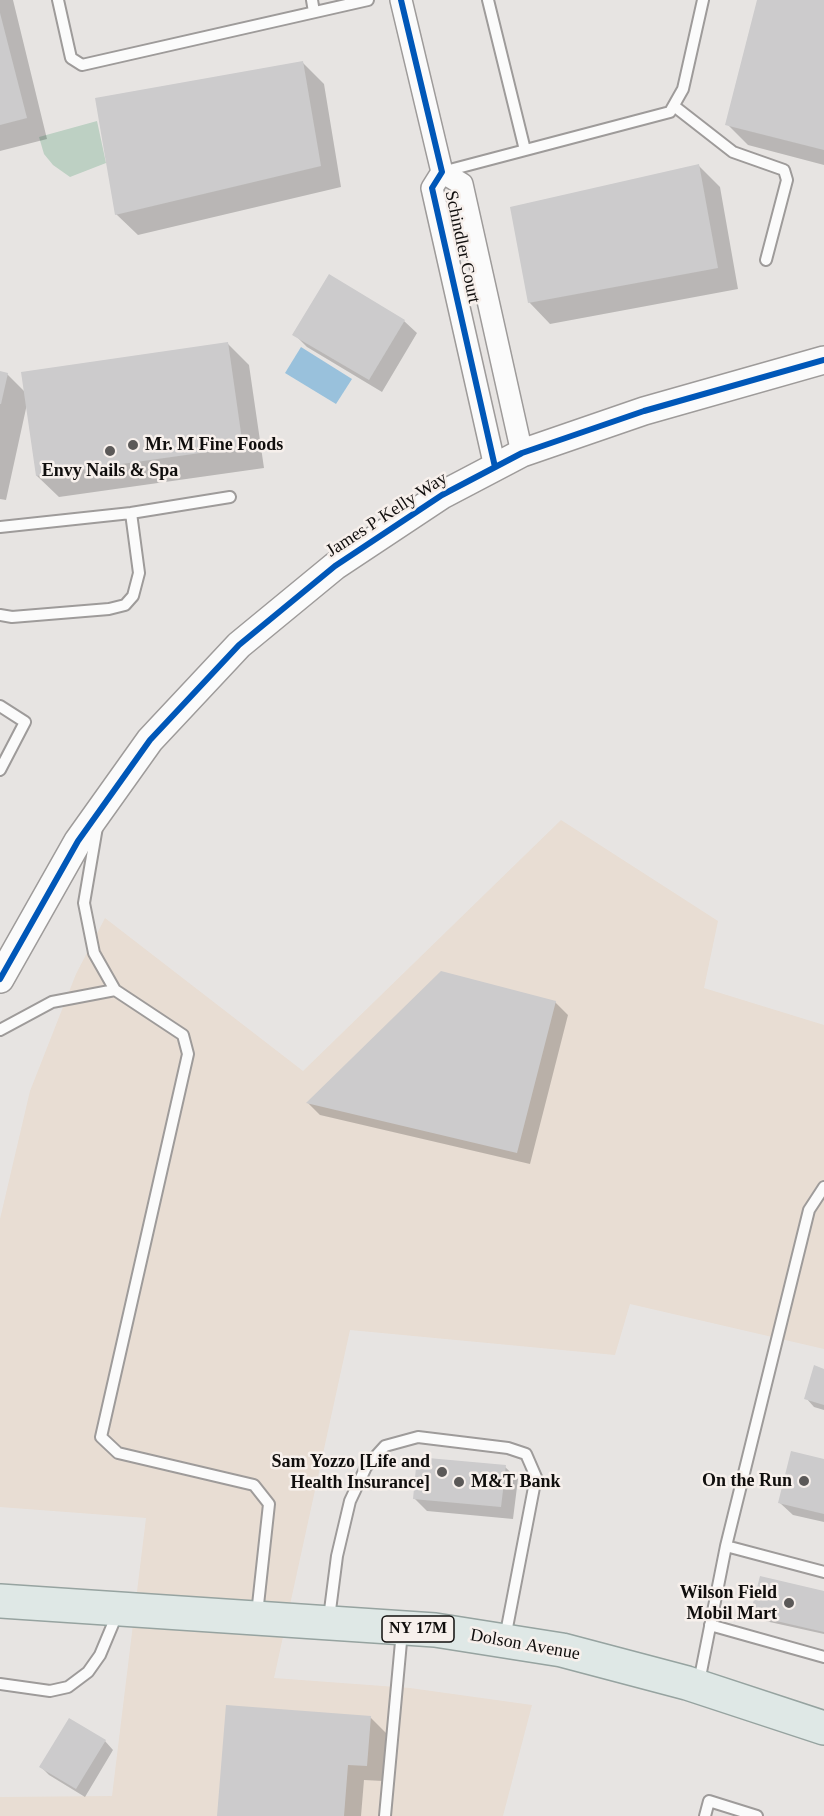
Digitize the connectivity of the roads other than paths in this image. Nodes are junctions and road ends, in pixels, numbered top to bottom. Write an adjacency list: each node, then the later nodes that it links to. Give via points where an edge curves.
1 (58, 0): 7 (lane, via 71,57 82,65)
2 (312, 0): 7 (lane)
3 (368, 0): 7 (lane)
4 (401, 0): 10 (street, Schindler Court)
5 (488, 0): 9 (lane)
6 (703, 0): 8 (lane, via 683,89)
7 (314, 12)
8 (674, 106): 9 (lane, via 670,112); 11 (lane, via 732,152 784,170 787,180)
9 (525, 150): 10 (lane)
10 (442, 172): 13 (street, Schindler Court, via 462,184); 14 (street, Schindler Court, via 432,188)
11 (766, 260)
12 (824, 360): 13 (street, James P Kelly Way, via 644,411)
13 (522, 453): 14 (street, James P Kelly Way)
14 (495, 467): 21 (street, James P Kelly Way, via 442,495 335,566 239,645 150,740)
15 (230, 497): 16 (lane)
16 (131, 513): 17 (lane); 18 (lane, via 139,573 133,596 125,605)
17 (0, 527)
18 (0, 615)
19 (0, 706): 20 (lane, via 25,722)
20 (0, 770)
21 (100, 811): 22 (street, James P Kelly Way, via 10,953); 23 (lane, via 84,903 94,953)
22 (0, 979)
23 (115, 990): 24 (lane, via 52,1002); 30 (lane, via 183,1035 188,1054 101,1437 118,1453 254,1485 269,1504)
24 (0, 1030)
25 (824, 1186): 26 (lane, via 808,1210)
26 (726, 1546): 27 (lane); 32 (lane)
27 (824, 1572)
28 (0, 1601): 29 (main road, Dolson Avenue / NY 17M)
29 (120, 1609): 30 (main road, Dolson Avenue / NY 17M); 36 (lane, via 100,1656 88,1672 68,1687 50,1691)
30 (256, 1618): 31 (main road, Dolson Avenue / NY 17M)
31 (328, 1623): 33 (main road, Dolson Avenue / NY 17M); 34 (lane, via 337,1556 350,1501 366,1467 385,1446 418,1437 517,1450 526,1454 536,1477)
32 (710, 1625): 35 (lane); 37 (lane)
33 (402, 1628): 34 (main road, Dolson Avenue / NY 17M); 39 (lane)
34 (504, 1641): 37 (main road, Dolson Avenue / NY 17M, via 562,1650)
35 (824, 1657)
36 (0, 1684)
37 (698, 1687): 38 (main road, Dolson Avenue / NY 17M)
38 (824, 1728)
39 (385, 1816)
40 (705, 1816): 41 (lane, via 709,1801)
41 (757, 1816)

